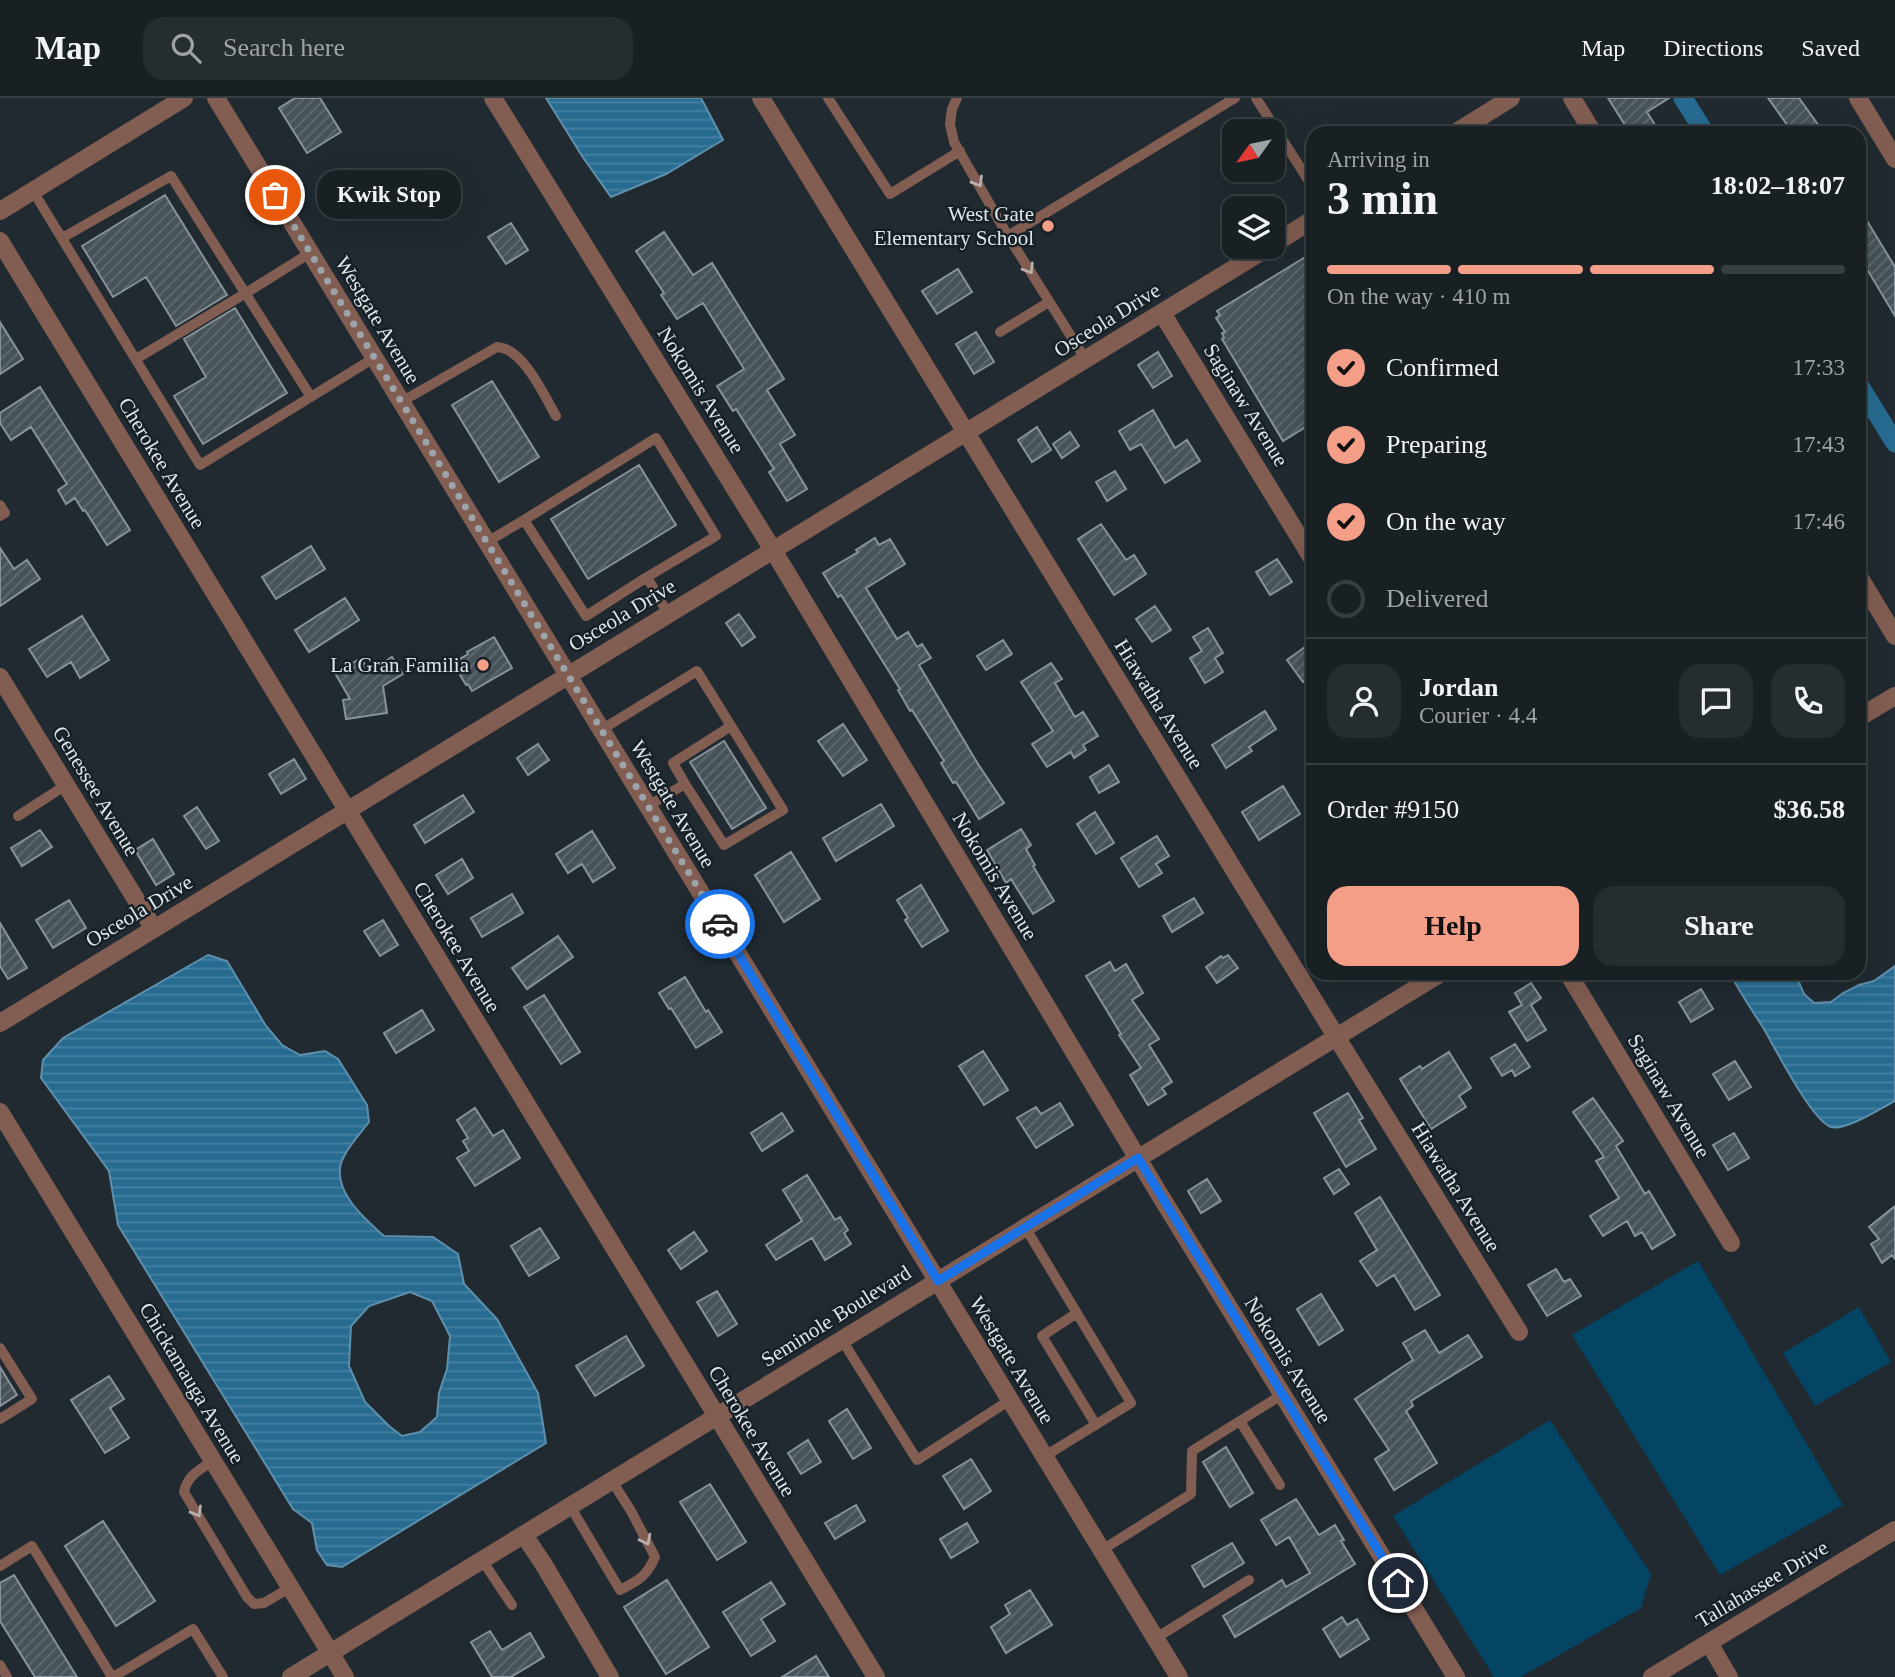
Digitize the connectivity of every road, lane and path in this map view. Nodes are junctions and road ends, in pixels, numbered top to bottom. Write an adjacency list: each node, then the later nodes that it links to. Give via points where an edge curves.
1 (184, 98): 17 (street)
2 (216, 98): 24 (street, Westgate Avenue)
3 (493, 98): 42 (street, Nokomis Avenue)
4 (761, 98): 36 (street, Hiawatha Avenue)
5 (828, 98): 14 (lane, via 890,194)
6 (957, 98): 14 (lane, via 950,124)
7 (1236, 98): 20 (lane)
8 (1256, 98): 16 (lane)
9 (1511, 98): 12 (street)
10 (1572, 98): 13 (street)
11 (1858, 98): 15 (street)
12 (1466, 126)
13 (1589, 126)
14 (960, 151): 20 (lane, one-way to 20)
15 (1895, 159)
16 (1306, 177)
17 (33, 191): 18 (street); 22 (lane)
18 (0, 211)
19 (1306, 224): 21 (street, Osceola Drive)
20 (1008, 236): 27 (lane, one-way to 27)
21 (1285, 237)
22 (62, 238): 26 (lane, via 171,176); 31 (lane)
23 (0, 241): 56 (street, Cherokee Avenue)
24 (310, 253): 26 (lane); 30 (street, Westgate Avenue)
25 (1250, 259): 28 (street, Osceola Drive)
26 (246, 293): 31 (lane); 33 (lane)
27 (1049, 302): 29 (lane); 32 (lane)
28 (1162, 313): 32 (street, Osceola Drive); 41 (street, Saginaw Avenue)
29 (1000, 332)
30 (374, 358): 33 (lane); 34 (street, Westgate Avenue)
31 (136, 359): 33 (lane, via 200,465)
32 (1086, 360): 36 (street, Osceola Drive)
33 (311, 397)
34 (401, 402): 35 (lane, via 497,347 505,347 524,364); 40 (street, Westgate Avenue)
35 (556, 416)
36 (966, 433): 42 (street, Osceola Drive); 62 (street, Hiawatha Avenue)
37 (0, 505): 38 (lane, via 5,513)
38 (0, 516)
39 (524, 520): 40 (lane); 43 (lane, via 586,616); 43 (lane, via 656,438 716,536)
40 (487, 542): 47 (street, Westgate Avenue)
41 (1306, 548)
42 (773, 550): 45 (street, Osceola Drive); 64 (street, Nokomis Avenue)
43 (647, 577): 45 (lane)
44 (1866, 588): 46 (street)
45 (668, 614): 47 (street, Osceola Drive)
46 (1895, 636)
47 (568, 675): 52 (street, Westgate Avenue); 56 (street, Osceola Drive)
48 (0, 677): 54 (street, Genessee Avenue)
49 (1895, 696): 50 (street)
50 (1866, 713)
51 (731, 726): 52 (lane, via 697,671); 53 (lane, via 673,762); 53 (lane, via 783,810 724,845)
52 (601, 730): 55 (street, Westgate Avenue)
53 (685, 784): 55 (lane)
54 (66, 785): 57 (lane); 58 (street, Genessee Avenue)
55 (648, 806): 67 (street, Westgate Avenue)
56 (347, 811): 58 (street, Osceola Drive); 74 (street, Cherokee Avenue)
57 (18, 816)
58 (154, 929): 61 (street, Osceola Drive)
59 (1430, 980): 62 (street, Seminole Boulevard)
60 (1571, 980): 66 (street, Saginaw Avenue)
61 (0, 1023)
62 (1337, 1038): 64 (street, Seminole Boulevard); 69 (street, Hiawatha Avenue)
63 (0, 1112): 79 (street, Chickamauga Avenue)
64 (1138, 1158): 65 (street, Seminole Boulevard); 72 (street, Nokomis Avenue)
65 (1025, 1227): 67 (street, Seminole Boulevard); 68 (lane)
66 (1731, 1243)
67 (938, 1281): 70 (street, Seminole Boulevard); 73 (street, Westgate Avenue)
68 (1077, 1313): 77 (lane, via 1042,1336); 77 (lane, via 1132,1403)
69 (1519, 1332)
70 (842, 1340): 73 (lane, via 917,1460); 74 (street, Seminole Boulevard)
71 (0, 1348): 75 (lane, via 32,1399)
72 (1283, 1394): 76 (lane); 103 (street, Nokomis Avenue)
73 (1010, 1400): 78 (street, Westgate Avenue)
74 (717, 1416): 80 (street, Seminole Boulevard); 101 (street, Cherokee Avenue)
75 (0, 1419)
76 (1240, 1421): 81 (lane); 85 (lane, via 1192,1451 1191,1494)
77 (1096, 1425): 78 (lane)
78 (1045, 1456): 85 (street, Westgate Avenue)
79 (213, 1461): 89 (street, Chickamauga Avenue); 89 (lane, one-way to 89, via 195,1473 184,1492 247,1597 254,1604 264,1603)
80 (612, 1481): 82 (street, Seminole Boulevard); 82 (lane, one-way to 82, via 655,1557 639,1580 620,1590)
81 (1280, 1485)
82 (569, 1506): 84 (street, Seminole Boulevard)
83 (1895, 1530): 92 (street, Tallahassee Drive)
84 (524, 1535): 86 (street, Seminole Boulevard); 95 (street)
85 (1102, 1550): 91 (street, Westgate Avenue)
86 (482, 1560): 90 (lane); 93 (street, Seminole Boulevard)
87 (0, 1566): 97 (lane, via 32,1546)
88 (1249, 1580): 91 (lane)
89 (290, 1587): 93 (street, Chickamauga Avenue)
90 (512, 1605)
91 (1156, 1638): 102 (street, Westgate Avenue)
92 (1709, 1643): 104 (street, Tallahassee Drive); 105 (street)
93 (330, 1653): 99 (street, Seminole Boulevard); 100 (street, Chickamauga Avenue)
94 (0, 1665): 96 (lane)
95 (608, 1676)
96 (7, 1677)
97 (113, 1677): 98 (lane, via 193,1629)
98 (223, 1677)
99 (291, 1677)
100 (345, 1677)
101 (876, 1677)
102 (1179, 1677)
103 (1456, 1677)
104 (1652, 1677)
105 (1730, 1677)

